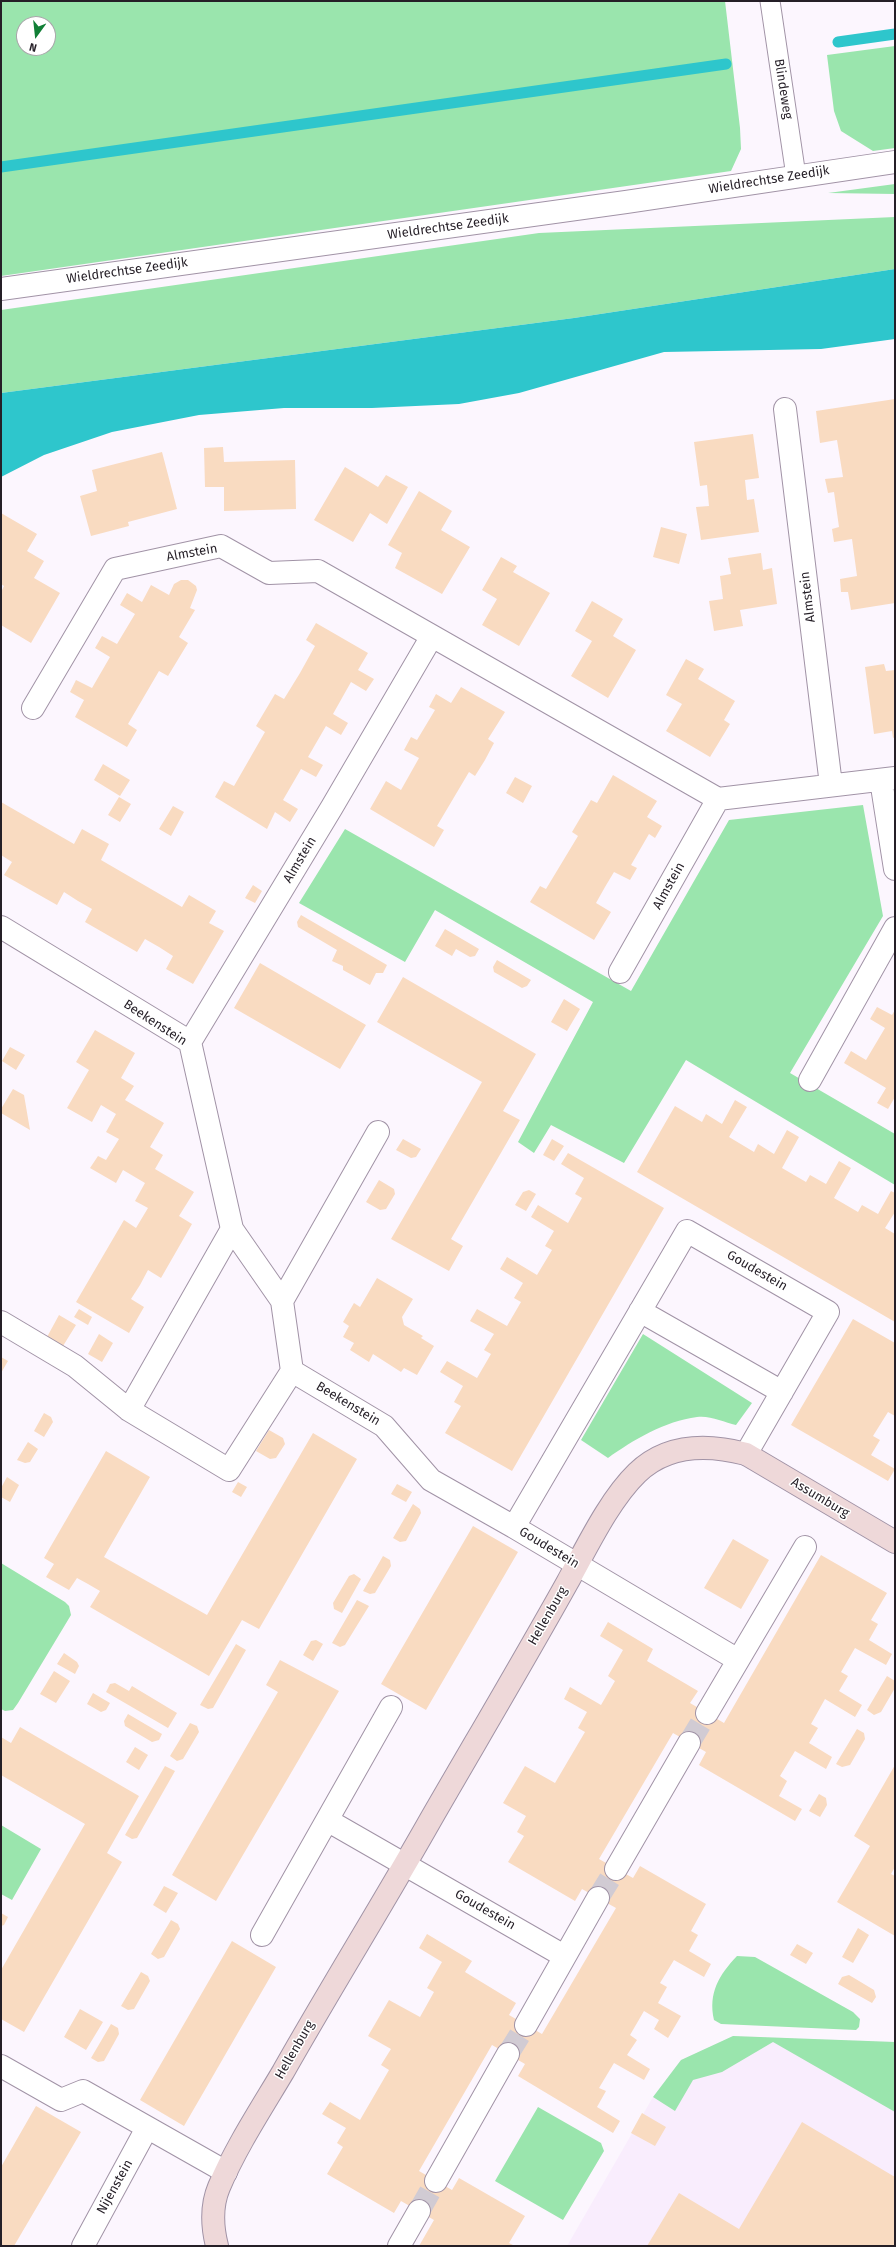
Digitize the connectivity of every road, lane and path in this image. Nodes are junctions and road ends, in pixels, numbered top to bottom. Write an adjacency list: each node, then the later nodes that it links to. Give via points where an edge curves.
1 (770, 1): 3 (lane, Blindeweg)
2 (895, 162): 3 (street, Wieldrechtse Zeedijk)
3 (796, 176): 4 (street, Wieldrechtse Zeedijk)
4 (1, 289)
5 (785, 409): 9 (street, Almstein)
6 (432, 636): 7 (street, Almstein, via 318,571 269,573 221,546 115,569); 10 (street, Almstein); 15 (street, Almstein)
7 (33, 708)
8 (888, 779): 9 (street); 11 (street)
9 (831, 785): 10 (street)
10 (718, 799): 14 (street, Almstein)
11 (895, 869)
12 (1, 927): 15 (street, Beekenstein)
13 (895, 928): 16 (street)
14 (620, 972)
15 (190, 1042): 18 (street, Beekenstein)
16 (810, 1080)
17 (378, 1132): 19 (street)
18 (232, 1229): 19 (street, Beekenstein); 24 (street)
19 (282, 1301): 22 (street, Beekenstein)
20 (640, 1311): 23 (street); 23 (street, Goudestein, via 687,1231 828,1312); 26 (street, Goudestein)
21 (1, 1322): 24 (street, via 74,1366)
22 (292, 1371): 24 (street, via 229,1470); 26 (street, Beekenstein, via 384,1426 431,1480)
23 (782, 1392): 25 (street, Goudestein)
24 (129, 1410)
25 (746, 1454): 27 (street, Assumburg); 29 (street, Hellenburg, via 702,1446 658,1458 639,1470 623,1488)
26 (514, 1527): 29 (street, Goudestein)
27 (895, 1542)
28 (805, 1547): 30 (street)
29 (576, 1565): 30 (street, Goudestein); 35 (street, Hellenburg)
30 (738, 1660): 32 (street)
31 (391, 1707): 34 (street)
32 (707, 1713)
33 (690, 1743): 36 (street)
34 (328, 1820): 35 (street); 38 (street)
35 (406, 1863): 39 (street, Goudestein); 44 (street, Hellenburg)
36 (616, 1869)
37 (598, 1898): 39 (street)
38 (262, 1935)
39 (564, 1956): 40 (street)
40 (526, 2025)
41 (508, 2054): 45 (street)
42 (1, 2066): 43 (street, via 62,2100 83,2091)
43 (147, 2128): 44 (street); 47 (street, Nijenstein)
44 (226, 2172): 48 (street, Hellenburg, via 214,2204 213,2227)
45 (436, 2181)
46 (419, 2211): 49 (street)
47 (83, 2246)
48 (217, 2246)
49 (399, 2246)

